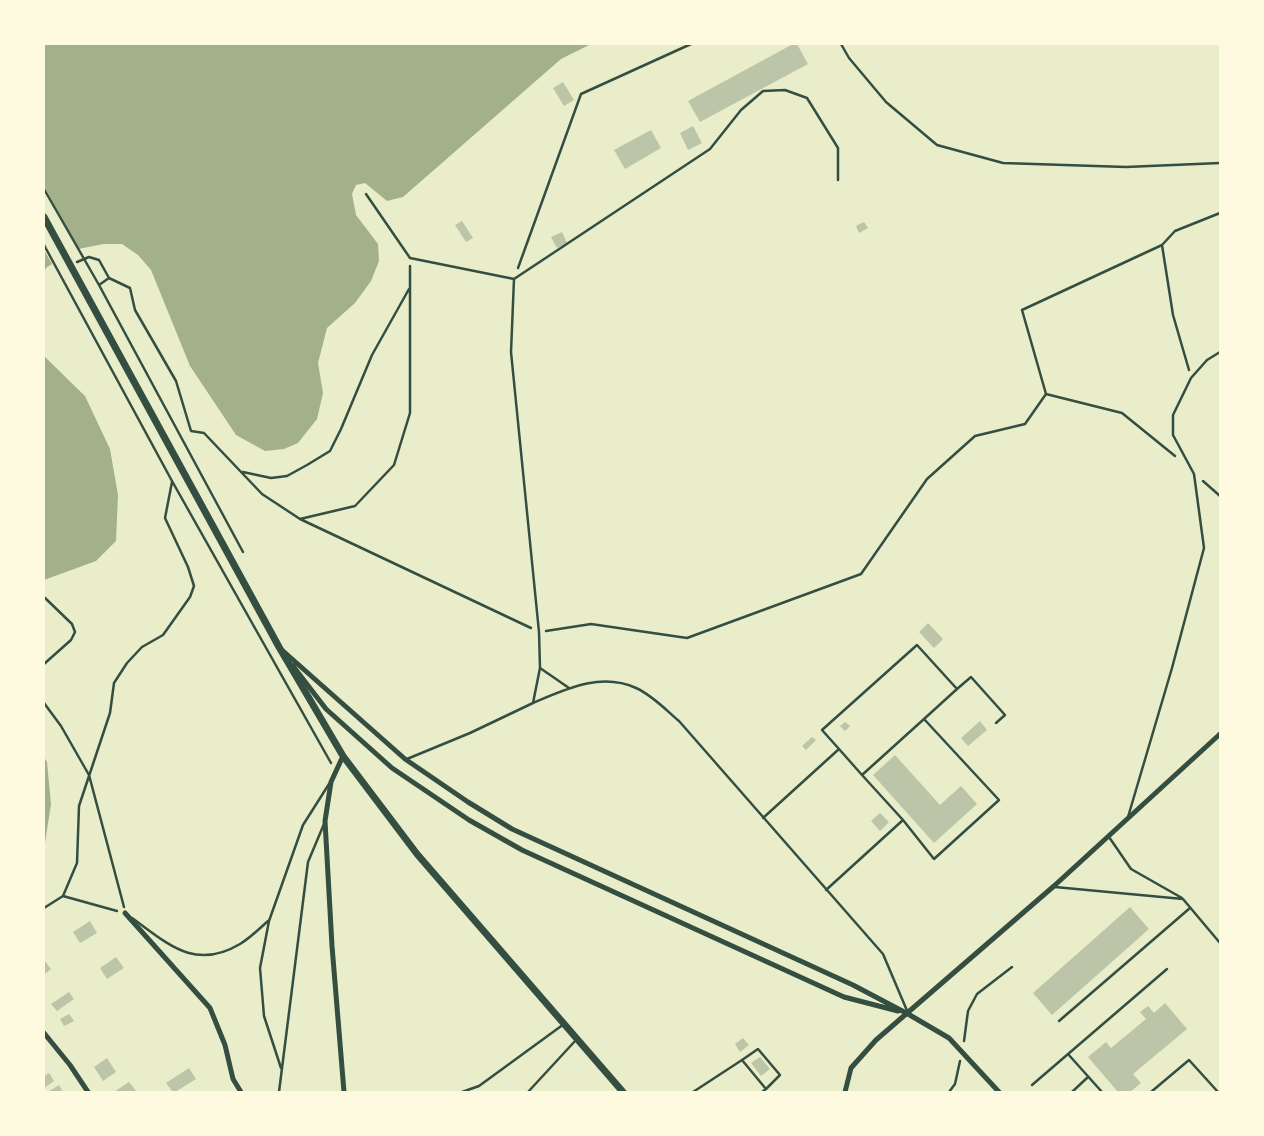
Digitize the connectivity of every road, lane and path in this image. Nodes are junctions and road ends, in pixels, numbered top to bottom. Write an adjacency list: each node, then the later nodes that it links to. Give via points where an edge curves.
1 (691, 44): 14 (path, via 581,94)
2 (842, 44): 3 (path, via 849,58 886,102 937,145 1003,163 1126,167)
3 (1220, 163)
4 (838, 180): 14 (lane, via 838,148 807,98 785,90 763,92 741,110 710,149)
5 (44, 189): 15 (path)
6 (366, 194): 11 (lane)
7 (1220, 213): 9 (path, via 1175,231)
8 (44, 218): 29 (street)
9 (1162, 244): 18 (path, via 1172,315); 19 (path, via 1022,310)
10 (44, 245): 23 (path)
11 (410, 258): 14 (lane); 16 (path)
12 (74, 263): 13 (path, via 89,257 99,260)
13 (109, 278): 15 (path); 21 (path, via 130,288 135,310 176,381 191,431 204,433)
14 (514, 279): 28 (lane, via 511,352)
15 (99, 286): 26 (path)
16 (410, 288): 21 (path, via 372,355 330,451 288,476 271,478); 25 (path, via 410,413 394,465 355,506)
17 (1220, 352): 18 (lane, via 1207,360)
18 (1191, 378): 20 (lane, via 1173,415 1173,435)
19 (1046, 394): 20 (path, via 1122,413); 28 (path, via 1025,424 975,436 927,479 861,574 687,638 590,624)
20 (1188, 464): 22 (lane)
21 (242, 472): 25 (path, via 262,494)
22 (1194, 474): 24 (path); 47 (lane, via 1204,548)
23 (172, 481): 42 (path); 43 (path, via 165,518 194,586 163,635 142,647 114,683 110,713)
24 (1220, 496)
25 (300, 519): 28 (path)
26 (243, 552)
27 (44, 597): 30 (path, via 72,624 75,632 71,640)
28 (539, 632): 31 (lane)
29 (279, 647): 40 (street); 41 (street); 62 (street, via 326,708 392,768 476,824 522,850 844,997)
30 (44, 664)
31 (540, 668): 32 (lane); 35 (lane)
32 (569, 688): 35 (lane); 46 (lane, via 587,683 615,682 637,688 652,698 679,721)
33 (957, 689): 36 (lane); 37 (lane, via 971,677 1005,715); 39 (lane, via 917,645 822,730)
34 (44, 703): 43 (path)
35 (533, 703): 41 (lane)
36 (924, 718): 44 (lane); 49 (lane, via 999,800 934,859)
37 (996, 723)
38 (1220, 734): 47 (street)
39 (839, 749): 44 (lane); 46 (lane)
40 (342, 756): 42 (street); 64 (street, via 417,854)
41 (405, 759): 62 (street, via 512,829 853,985)
42 (336, 771): 45 (street)
43 (89, 775): 53 (path, via 79,806 77,863); 57 (path)
44 (862, 775): 49 (lane)
45 (331, 782): 48 (street); 58 (lane, via 303,825)
46 (763, 818): 52 (lane)
47 (1127, 818): 50 (street)
48 (325, 820): 70 (lane, via 308,862); 77 (street)
49 (902, 820): 52 (lane)
50 (1108, 836): 51 (street); 54 (lane, via 1131,869)
51 (1054, 886): 54 (lane); 62 (street)
52 (826, 890): 62 (lane, via 883,954)
53 (63, 896): 55 (path); 57 (path)
54 (1183, 899): 56 (lane)
55 (44, 908)
56 (1191, 908): 59 (lane); 63 (lane)
57 (126, 913): 58 (lane, via 170,946 190,954 211,956 240,944); 75 (street, via 210,1008 233,1079)
58 (269, 920): 70 (lane, via 260,978 264,1016)
59 (1220, 943)
60 (1012, 967): 67 (path, via 977,994 968,1012)
61 (1167, 969): 68 (lane)
62 (908, 1014): 67 (street, via 949,1038); 83 (street, via 876,1040 851,1068)
63 (1058, 1021)
64 (564, 1024): 66 (street); 78 (lane, via 479,1086)
65 (44, 1032): 74 (street)
66 (577, 1039): 79 (lane); 80 (street)
67 (962, 1052): 84 (path, via 955,1084); 85 (street)
68 (1068, 1054): 71 (lane); 72 (lane)
69 (742, 1060): 73 (lane); 73 (lane, via 758,1049 780,1076); 81 (lane)
70 (281, 1068): 76 (lane)
71 (1088, 1077): 86 (lane); 87 (lane)
72 (1032, 1085)
73 (766, 1090): 82 (lane)
74 (88, 1092)
75 (241, 1092)
76 (279, 1092)
77 (344, 1092)
78 (462, 1092)
79 (528, 1092)
80 (624, 1092)
81 (693, 1092)
82 (762, 1092)
83 (845, 1092)
84 (949, 1092)
85 (999, 1092)
86 (1072, 1092)
87 (1102, 1092)
88 (1152, 1092): 89 (lane, via 1189,1060)
89 (1218, 1092)

